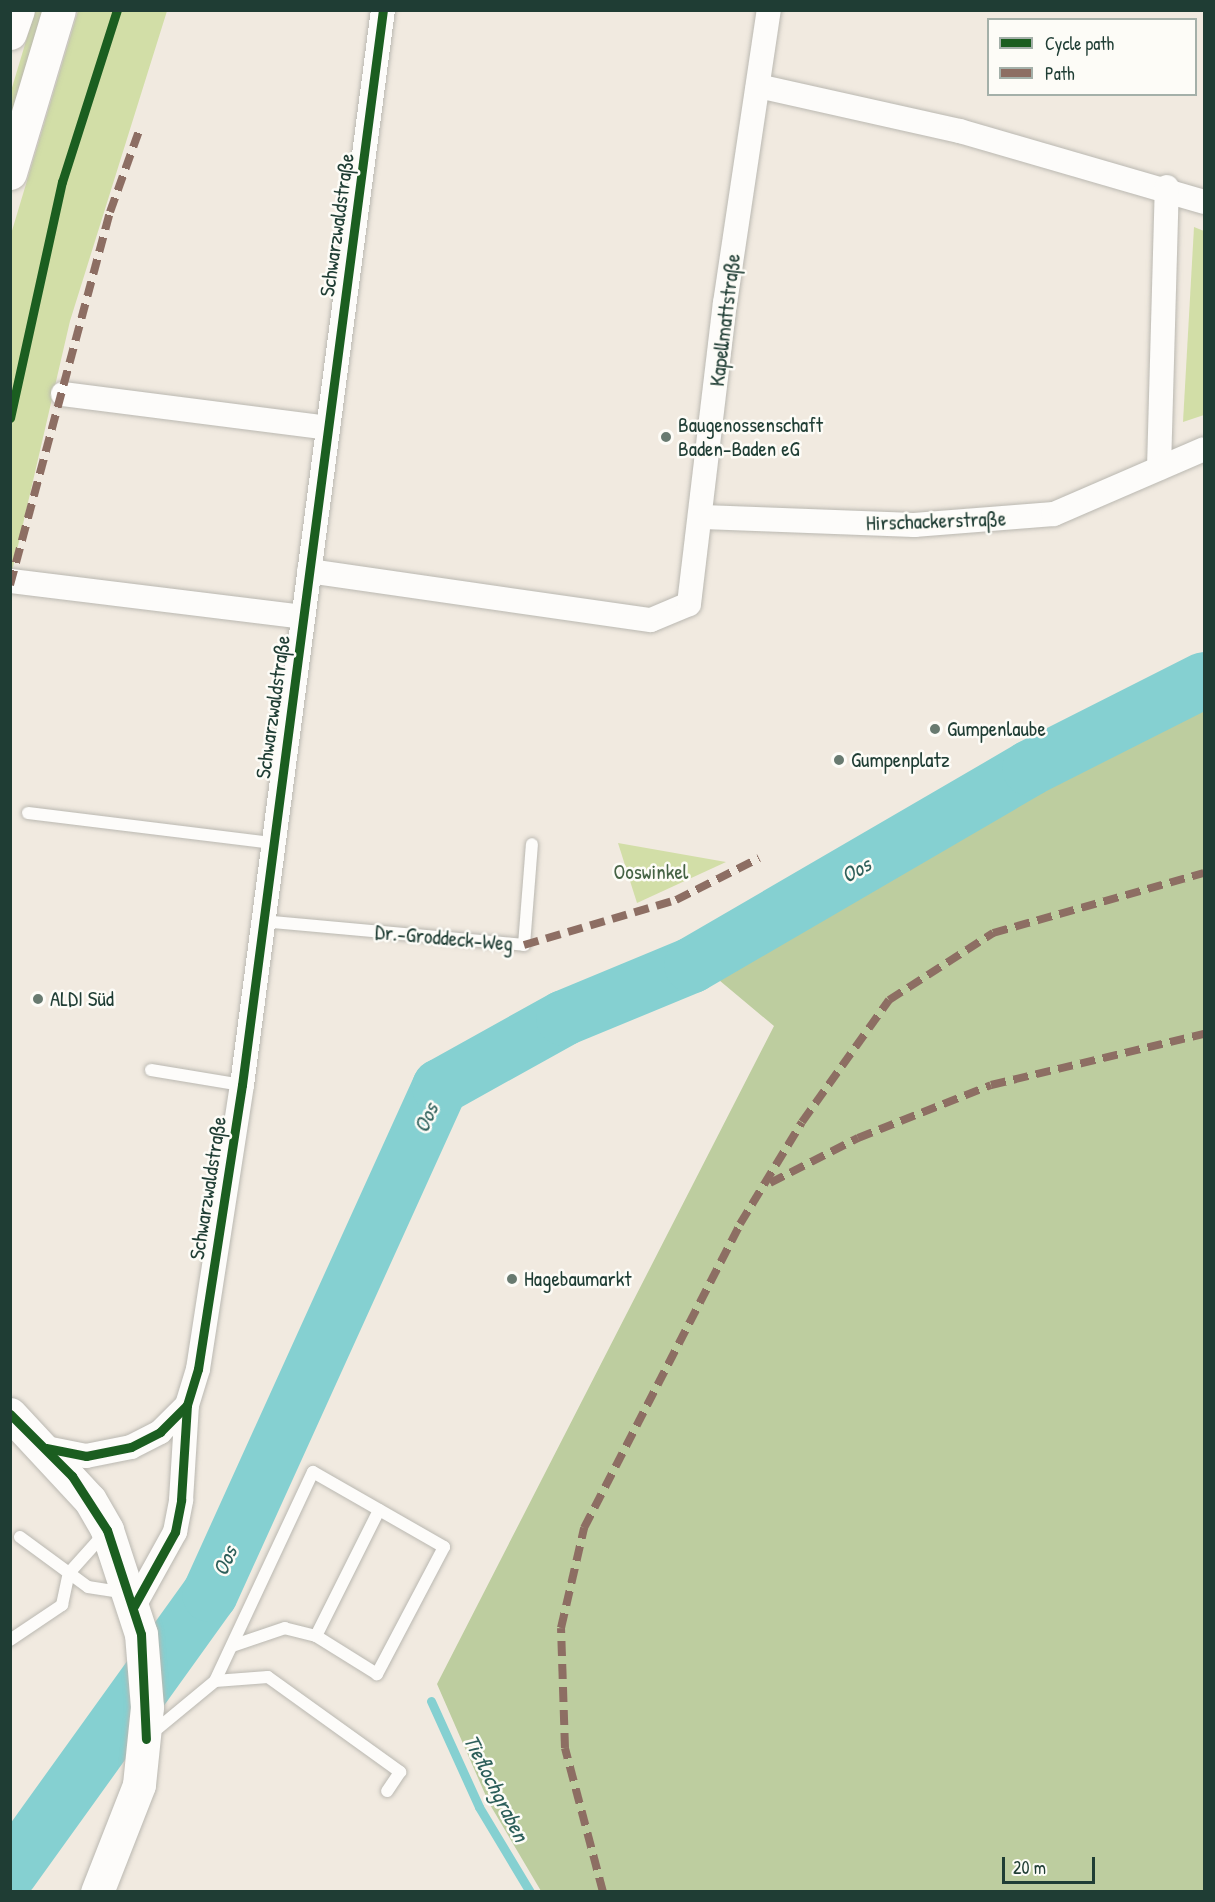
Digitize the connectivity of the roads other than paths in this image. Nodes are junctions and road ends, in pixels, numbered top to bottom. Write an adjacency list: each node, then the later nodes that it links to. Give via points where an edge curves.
1 (18, 10): 5 (street)
2 (59, 10): 7 (street)
3 (383, 10): 11 (street, Schwarzwaldstraße)
4 (769, 10): 6 (street, Kapellmattstraße)
5 (10, 33)
6 (758, 86): 8 (street, via 960,130); 14 (street, Kapellmattstraße, via 725,303)
7 (10, 173)
8 (1167, 187): 9 (street); 13 (street)
9 (1204, 202)
10 (63, 394): 11 (street)
11 (328, 428): 15 (street, Schwarzwaldstraße)
12 (1204, 449): 13 (street, Hirschackerstraße)
13 (1158, 468): 14 (street, Hirschackerstraße, via 1054,514 1000,520 914,525)
14 (703, 517): 15 (street, Kapellmattstraße, via 689,604 651,620)
15 (309, 571): 17 (street, Schwarzwaldstraße)
16 (11, 581): 17 (street, Schwarzwaldstraße)
17 (303, 616): 19 (street, Schwarzwaldstraße)
18 (28, 813): 19 (lane)
19 (273, 843): 21 (street, Schwarzwaldstraße)
20 (532, 844): 21 (lane, Dr.-Groddeck-Weg, via 524,945)
21 (262, 921): 23 (street, Schwarzwaldstraße)
22 (151, 1070): 23 (lane)
23 (242, 1085): 24 (street, Schwarzwaldstraße, via 198,1369)
24 (187, 1405): 26 (street, Schwarzwaldstraße, via 160,1432 131,1447 86,1456); 31 (street, Schwarzwaldstraße, via 175,1532)
25 (10, 1414): 26 (street)
26 (46, 1448): 28 (street, via 72,1476)
27 (379, 1510): 32 (lane); 32 (lane, via 444,1547 377,1674); 34 (lane, via 313,1472)
28 (107, 1530): 30 (lane); 31 (street)
29 (20, 1538): 30 (lane)
30 (69, 1573): 31 (lane); 33 (lane, via 62,1605)
31 (135, 1611): 36 (street)
32 (316, 1636): 34 (lane, via 285,1628)
33 (10, 1640)
34 (232, 1646): 35 (lane)
35 (215, 1681): 36 (lane); 37 (lane, via 268,1677 400,1772)
36 (146, 1739): 38 (street, via 130,1816)
37 (387, 1791)
38 (97, 1892)

